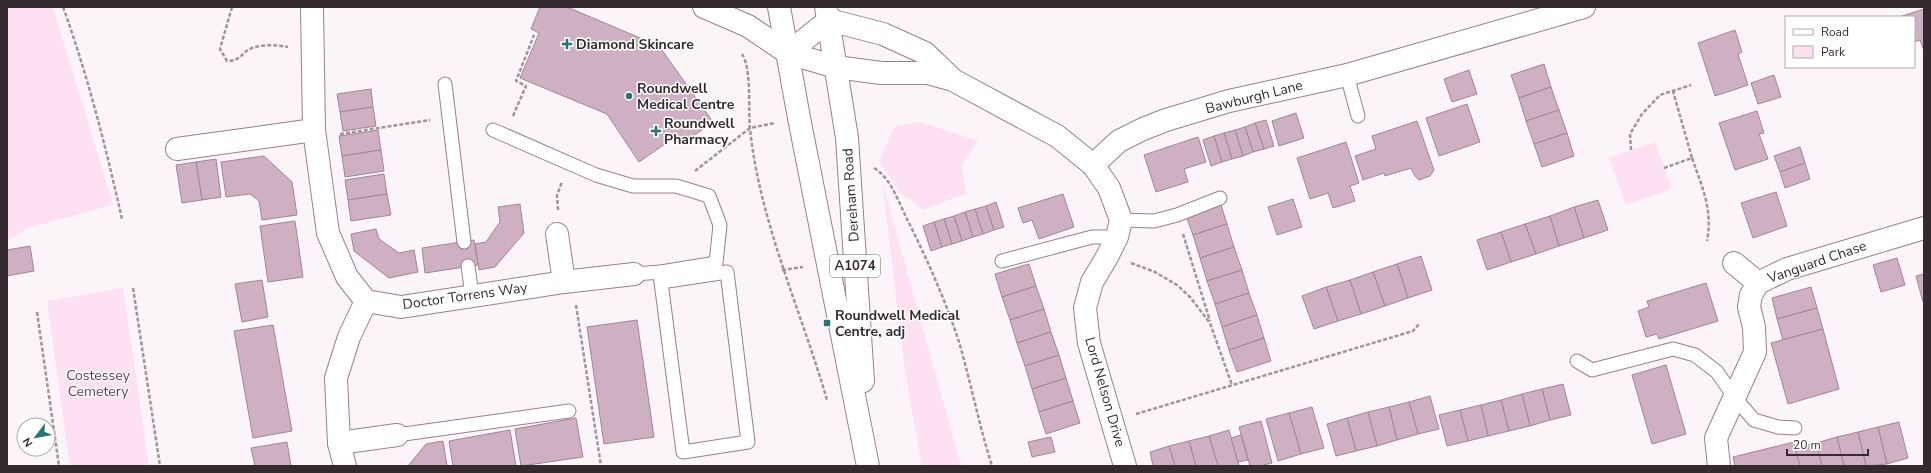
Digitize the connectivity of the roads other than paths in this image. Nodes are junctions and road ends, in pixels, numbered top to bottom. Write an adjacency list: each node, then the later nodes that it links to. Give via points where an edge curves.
1 (312, 7): 14 (main road)
2 (704, 7): 7 (main road, via 748,26)
3 (779, 7): 7 (main road, Dereham Road / A1074)
4 (1584, 7): 6 (main road, Bawburgh Lane)
5 (823, 11): 7 (main road); 8 (main road, Dereham Road / A1074); 10 (main road, via 925,53)
6 (1536, 14): 9 (main road, Bawburgh Lane)
7 (788, 53): 8 (main road); 38 (main road, Dereham Road / A1074)
8 (836, 67): 10 (main road, via 881,73 927,72); 38 (main road, Dereham Road / A1074, via 847,138)
9 (1347, 75): 12 (lane); 16 (main road, Bawburgh Lane, via 1229,101 1166,120 1118,141)
10 (953, 80): 16 (main road, via 1057,136)
11 (445, 84): 21 (lane)
12 (1358, 116)
13 (499, 133): 26 (lane, via 596,175 633,186 676,186 709,196 720,225 716,263)
14 (315, 134): 15 (main road); 30 (main road, via 328,233 347,277)
15 (177, 149)
16 (1093, 165): 19 (main road, via 1109,188)
17 (1220, 198): 19 (lane, via 1177,214)
18 (1924, 228): 28 (main road, Vanguard Chase, via 1787,269)
19 (1119, 229): 22 (lane); 39 (main road, Lord Nelson Drive, via 1107,257 1092,282 1085,308 1089,343)
20 (557, 234): 27 (main road)
21 (464, 242)
22 (1002, 261)
23 (1734, 263): 28 (main road)
24 (468, 266): 29 (lane)
25 (634, 274): 26 (lane); 27 (main road, Doctor Torrens Way)
26 (661, 277): 26 (lane, via 727,272 748,442 683,452)
27 (568, 281): 29 (main road, Doctor Torrens Way)
28 (1758, 283): 32 (main road, Vanguard Chase, via 1751,295 1749,307 1754,327 1755,352)
29 (472, 295): 30 (main road, Doctor Torrens Way, via 400,307)
30 (366, 301): 36 (main road, via 349,337 336,378)
31 (1577, 361): 32 (lane, via 1592,370 1673,349 1695,355 1717,372)
32 (1735, 398): 34 (lane, via 1754,420 1778,427); 40 (main road, Vanguard Chase, via 1725,414 1716,438)
33 (569, 411): 35 (lane)
34 (1795, 428)
35 (397, 435): 36 (main road)
36 (340, 443): 37 (main road)
37 (345, 466)
38 (868, 466)
39 (1126, 466)
40 (1719, 466)

